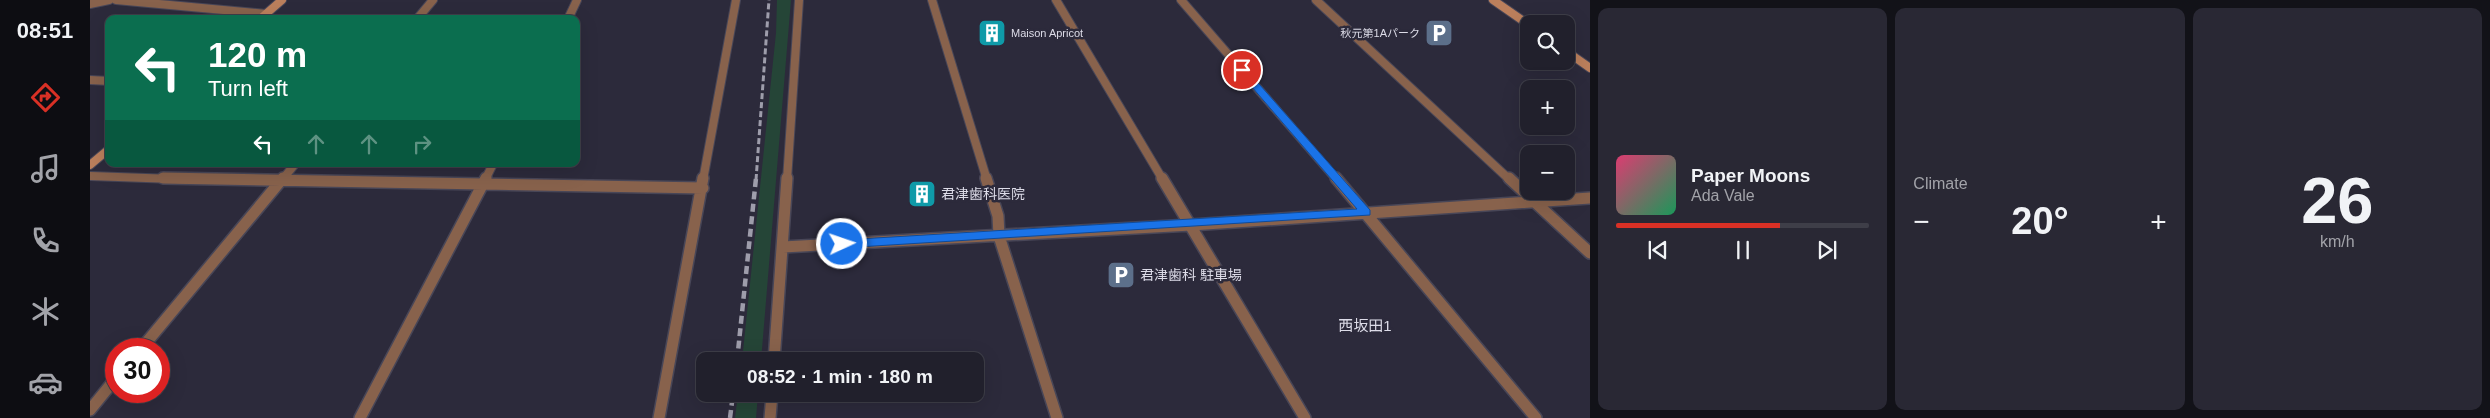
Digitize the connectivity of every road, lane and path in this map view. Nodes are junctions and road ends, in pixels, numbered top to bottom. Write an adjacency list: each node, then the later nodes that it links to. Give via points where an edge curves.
1 (109, 0): 13 (street)
2 (116, 0): 14 (street)
3 (282, 0): 15 (street)
4 (433, 0): 16 (street)
5 (577, 0): 17 (street)
6 (736, 0): 30 (street)
7 (799, 0): 36 (street)
8 (932, 0): 35 (street, via 998,216)
9 (1056, 0): 34 (street)
10 (1181, 0): 33 (street)
11 (1316, 0): 32 (street)
12 (1493, 0): 18 (street)
13 (90, 4)
14 (254, 15)
15 (264, 15)
16 (420, 15)
17 (570, 15)
18 (1520, 19)
19 (1575, 58): 20 (street)
20 (1590, 68)
21 (90, 80): 22 (street)
22 (105, 80)
23 (105, 152): 24 (street)
24 (90, 165)
25 (292, 167): 28 (street)
26 (491, 167): 29 (street)
27 (90, 176): 28 (street)
28 (280, 182): 29 (street); 38 (street)
29 (482, 185): 30 (street); 43 (street)
30 (703, 188): 44 (street)
31 (1590, 198): 32 (street)
32 (1534, 202): 33 (street); 37 (street)
33 (1366, 213): 34 (street); 48 (street)
34 (1191, 225): 35 (street); 47 (street)
35 (999, 236): 36 (street); 46 (street)
36 (783, 247): 39 (street)
37 (1590, 253)
38 (150, 338)
39 (775, 352)
40 (105, 392): 42 (street)
41 (771, 402): 45 (street)
42 (90, 410)
43 (360, 418)
44 (659, 418)
45 (770, 418)
46 (1058, 418)
47 (1305, 418)
48 (1536, 418)

